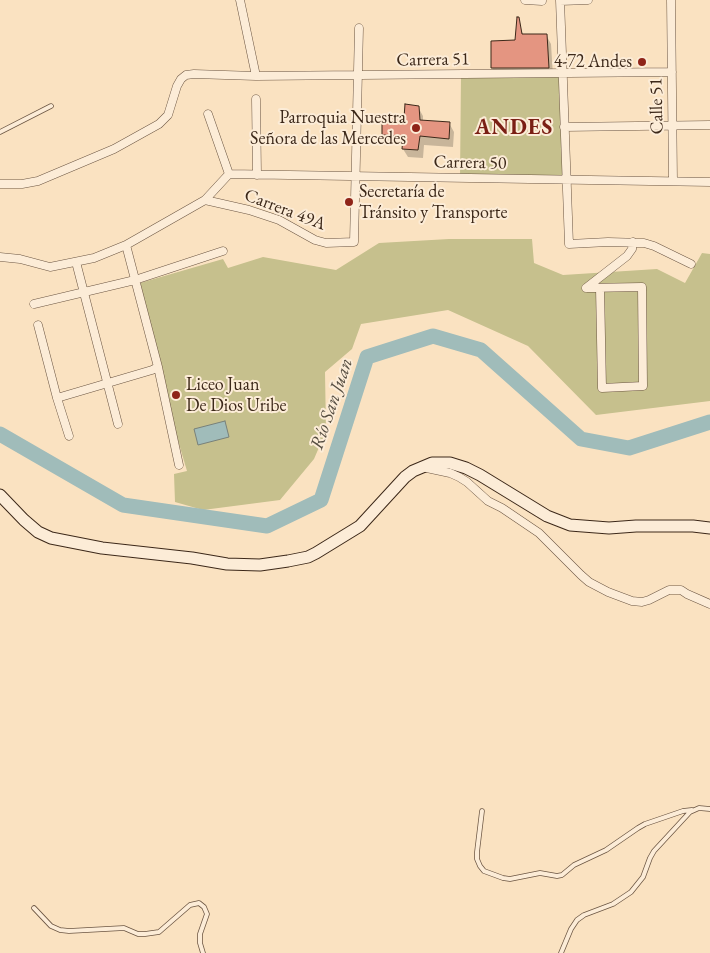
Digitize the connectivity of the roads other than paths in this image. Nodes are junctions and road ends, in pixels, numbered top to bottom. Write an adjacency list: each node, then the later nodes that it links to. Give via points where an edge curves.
1 (240, 0): 11 (street)
2 (525, 0): 6 (street)
3 (560, 0): 4 (street); 9 (street)
4 (588, 0)
5 (671, 0): 8 (street, Calle 51)
6 (542, 1)
7 (359, 28): 10 (street)
8 (672, 72): 9 (street, Carrera 51); 16 (street, Calle 51)
9 (563, 74): 10 (street, Carrera 51); 17 (street)
10 (358, 75): 11 (street, Carrera 51); 21 (street)
11 (256, 76): 25 (street, Carrera 51, via 186,75 173,95 168,115 159,124 114,149 38,181)
12 (256, 99): 20 (street)
13 (51, 106): 18 (lane)
14 (208, 114): 19 (street)
15 (710, 125): 16 (street)
16 (673, 126): 17 (street); 23 (street, Calle 51)
17 (564, 127): 22 (street)
18 (0, 132)
19 (229, 174): 20 (street, Carrera 50); 26 (street)
20 (257, 175): 21 (street, Carrera 50)
21 (356, 176): 22 (street, Carrera 50); 26 (street, Carrera 49A, via 354,242 315,240 279,220)
22 (566, 180): 23 (street, Carrera 50); 27 (street, via 569,244)
23 (673, 181): 24 (street, Carrera 50)
24 (710, 182)
25 (0, 184)
26 (205, 200): 28 (street)
27 (632, 242): 32 (street, via 654,246); 34 (street, via 627,256 586,288)
28 (126, 245): 31 (street); 33 (street)
29 (223, 251): 33 (street)
30 (0, 257): 31 (street, via 50,267)
31 (76, 262): 35 (street)
32 (691, 264)
33 (135, 280): 35 (street); 38 (street)
34 (600, 288): 34 (street, via 602,388 643,386 642,287)
35 (84, 292): 36 (street); 39 (street)
36 (34, 304)
37 (38, 325): 40 (street)
38 (158, 367): 39 (street); 43 (street)
39 (108, 383): 40 (street); 41 (street)
40 (57, 398): 42 (street)
41 (118, 424)
42 (68, 436)
43 (179, 465)
44 (422, 467): 45 (main road, via 405,477 360,526 316,553 260,565 227,564 102,548 51,538 38,532); 46 (main road, via 432,462 466,468 547,516 570,525); 47 (street, via 450,473 466,482 488,501 539,533 581,576 608,592 642,602 669,590 681,590)
45 (0, 495)
46 (710, 528)
47 (710, 604)
48 (710, 809): 49 (lane)
49 (692, 810): 50 (lane, via 645,824 562,875 540,873 510,879 484,870 477,860); 53 (lane, via 654,851 636,888 613,904 577,920)
50 (482, 811)
51 (34, 908): 52 (lane, via 51,926 60,930 124,928 145,934 158,932 190,905 199,903 207,914 200,934)
52 (203, 953)
53 (561, 953)

